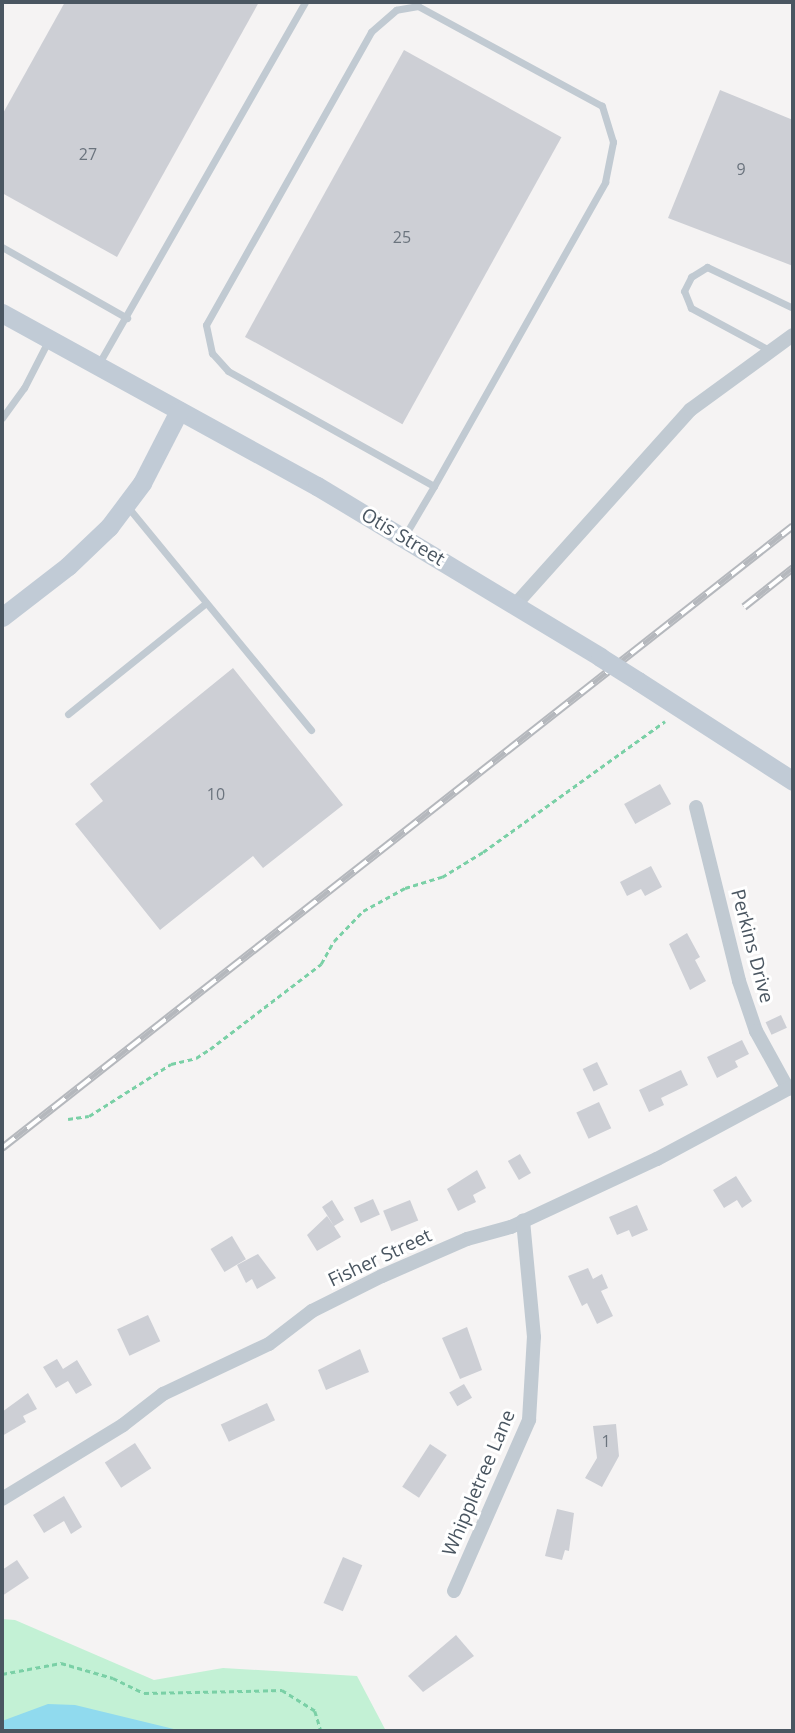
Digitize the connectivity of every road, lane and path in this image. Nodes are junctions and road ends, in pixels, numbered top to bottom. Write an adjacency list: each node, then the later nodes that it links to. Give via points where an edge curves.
1 (305, 2): 5 (lane)
2 (2, 247): 5 (lane)
3 (793, 309): 8 (lane, via 707,267 691,277 684,291 691,308)
4 (2, 313): 7 (main road, Otis Street)
5 (127, 318): 9 (lane)
6 (793, 335): 8 (street)
7 (49, 339): 9 (main road, Otis Street); 11 (lane, via 24,388)
8 (771, 352): 16 (street, via 690,410)
9 (98, 366): 10 (main road, Otis Street)
10 (179, 411): 13 (main road); 14 (main road, Otis Street)
11 (2, 418)
12 (434, 486): 12 (lane, via 605,182 613,142 602,106 418,6 396,10 371,32 206,325 212,353 228,371); 14 (lane)
13 (126, 505): 15 (lane); 17 (main road, via 83,553)
14 (404, 538): 16 (main road, Otis Street)
15 (206, 603): 19 (lane); 20 (lane)
16 (516, 604): 18 (main road, Otis Street, bridge)
17 (2, 617)
18 (682, 709): 21 (main road, Otis Street); 24 (path, via 483,852 442,877 405,888 363,911 334,941 321,964 210,1049 171,1064 89,1116)
19 (68, 714)
20 (311, 730)
21 (793, 781)
22 (696, 807): 23 (street, Perkins Drive, via 739,981 756,1031)
23 (791, 1088): 25 (street, Fisher Street)
24 (68, 1119)
25 (523, 1221): 26 (street, Fisher Street, via 467,1239 312,1311 269,1344 163,1394 123,1426); 27 (street, Whippletree Lane, via 534,1337 529,1420)
26 (2, 1499)
27 (454, 1591)
28 (2, 1674): 29 (path, via 61,1663 144,1693 282,1690 315,1711)
29 (321, 1731)

